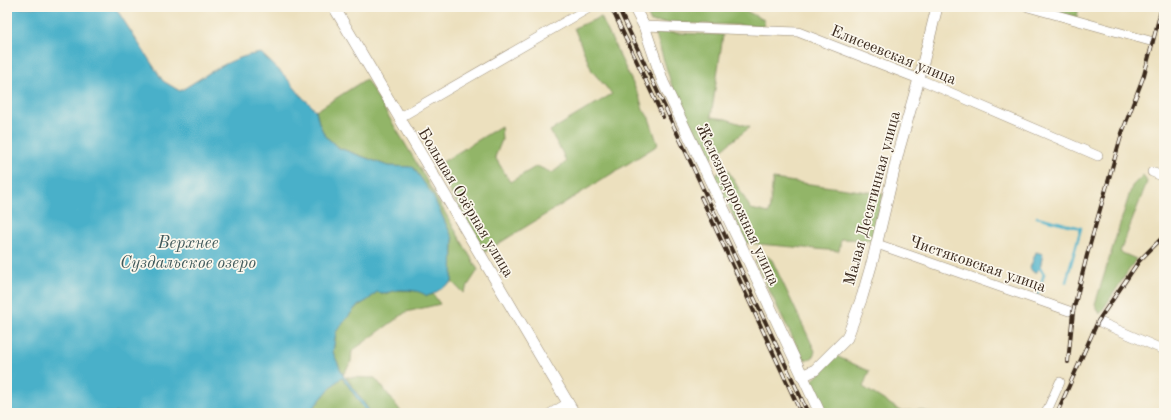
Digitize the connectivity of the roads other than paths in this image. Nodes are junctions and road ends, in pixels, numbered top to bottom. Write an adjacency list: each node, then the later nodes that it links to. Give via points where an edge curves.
1 (334, 7): 9 (street, Большая Озёрная улица)
2 (634, 7): 6 (street, Железнодорожная улица)
3 (937, 7): 8 (street, Малая Десятинная улица)
4 (1028, 7): 7 (street)
5 (589, 8): 9 (street)
6 (644, 26): 8 (street, Елисеевская улица, via 798,32); 18 (street, Железнодорожная улица, via 663,82)
7 (1150, 41)
8 (919, 79): 10 (street, Елисеевская улица); 13 (street, Малая Десятинная улица, via 899,149)
9 (399, 118): 21 (street, Большая Озёрная улица)
10 (1098, 156)
11 (1152, 172): 12 (street)
12 (1164, 177)
13 (877, 244): 14 (street, Чистяковская улица); 17 (street, Малая Десятинная улица, via 847,338)
14 (1068, 311)
15 (1102, 323): 16 (street)
16 (1164, 350)
17 (814, 370): 18 (street, Малая Десятинная улица); 20 (street)
18 (802, 376): 20 (street, Железнодорожная улица)
19 (1060, 382): 24 (street)
20 (808, 388): 23 (street, Железнодорожная улица)
21 (571, 408): 22 (street)
22 (551, 413)
23 (820, 413)
24 (1046, 413)

